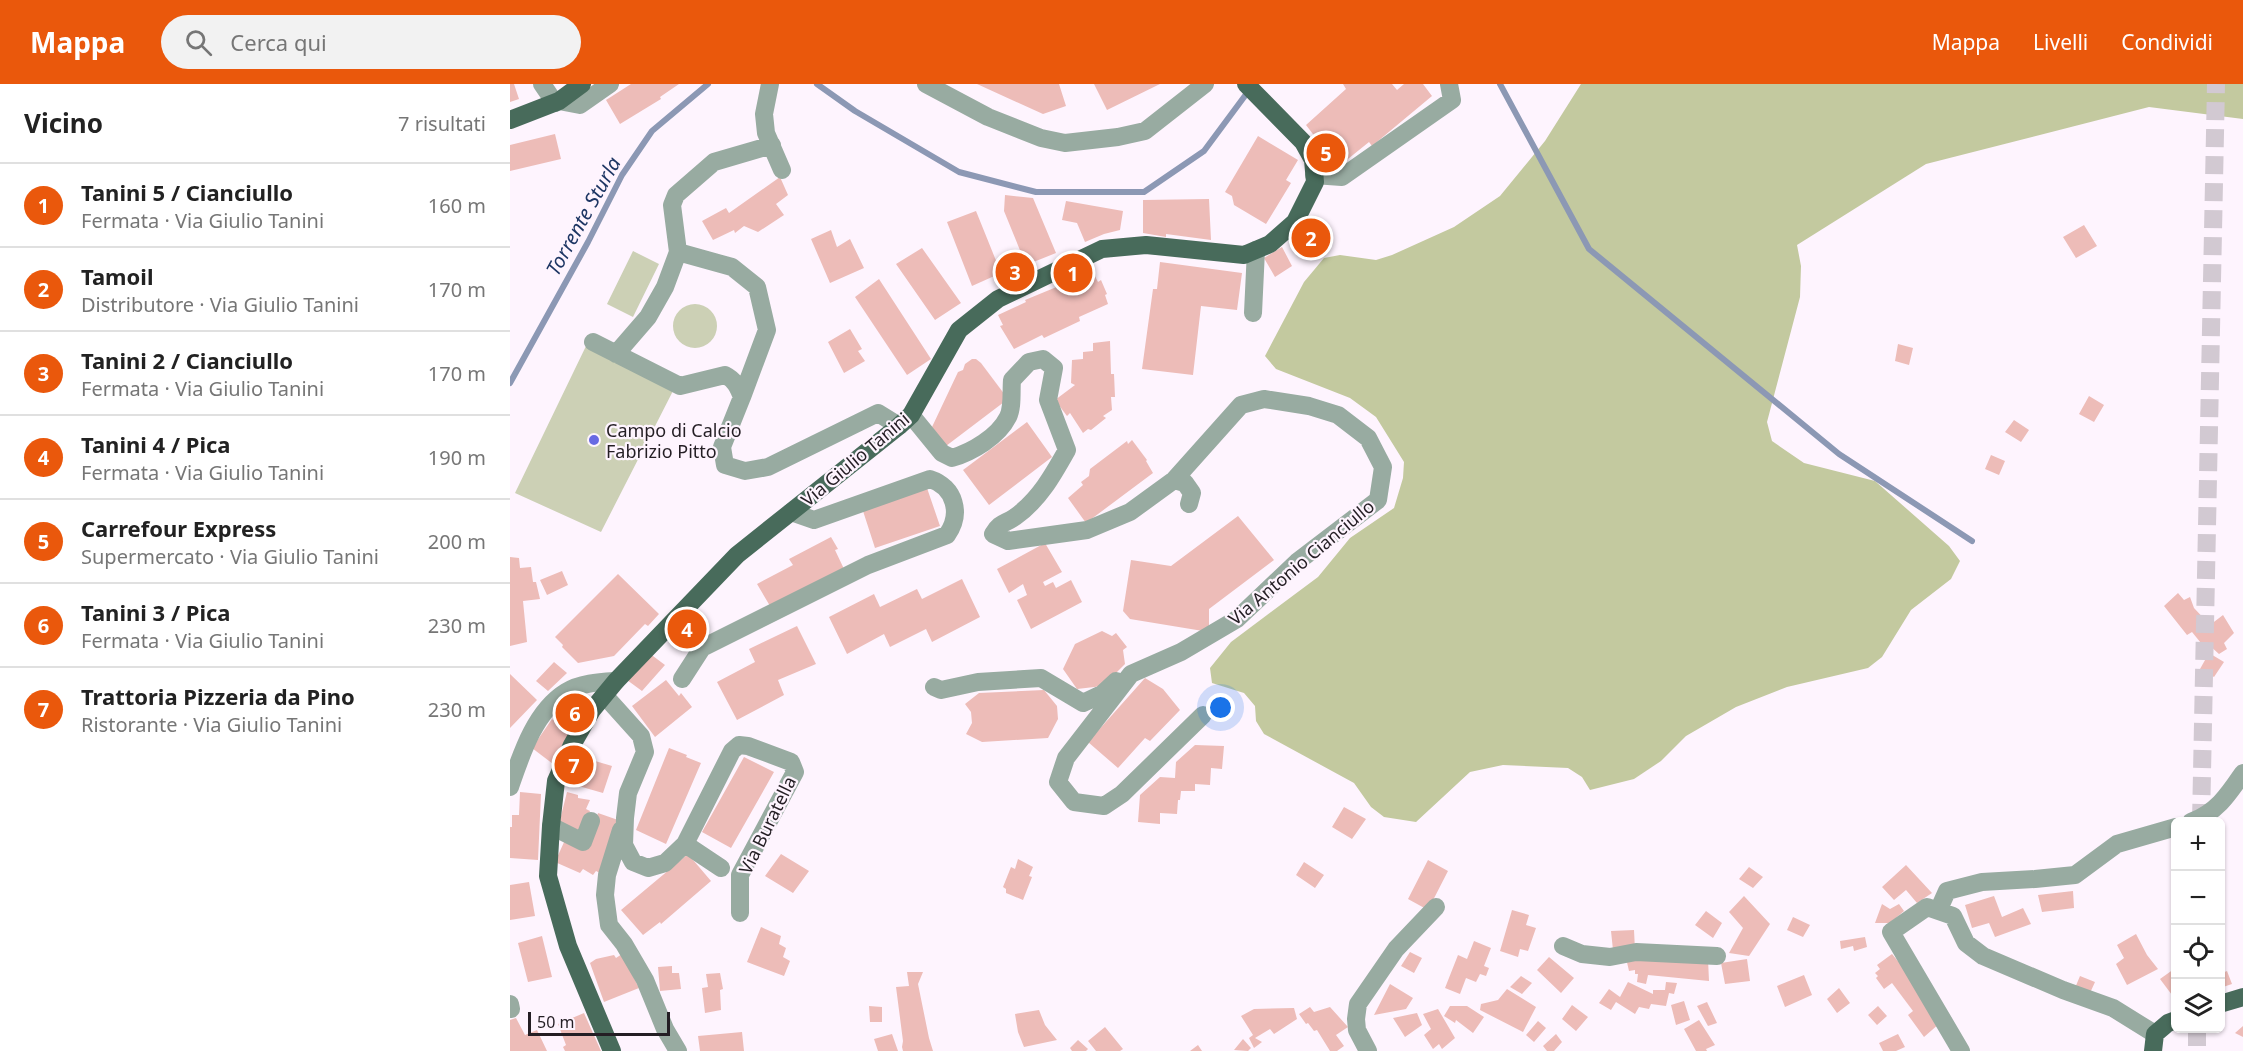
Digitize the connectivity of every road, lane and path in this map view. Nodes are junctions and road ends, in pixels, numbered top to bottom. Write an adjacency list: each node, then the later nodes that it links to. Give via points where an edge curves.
1 (542, 84): 9 (street)
2 (582, 84): 9 (main road)
3 (610, 84): 9 (street, via 579,105)
4 (926, 84): 5 (street, via 988,117 1065,143 1145,131)
5 (1205, 84)
6 (1246, 84): 13 (main road, via 1303,142)
7 (1449, 84): 13 (street, via 1452,100 1342,177)
8 (770, 85): 11 (street, via 764,114)
9 (557, 102): 10 (main road)
10 (510, 120)
11 (772, 145): 12 (street); 15 (street, via 714,162 676,195 672,205)
12 (782, 170)
13 (1314, 175): 14 (main road, Via Giulio Tanini, via 1315,182 1295,222 1270,244)
14 (1256, 250): 16 (street); 20 (main road, Via Giulio Tanini, via 1244,255 1146,245 1102,249 1008,294 959,330)
15 (678, 252): 18 (street, via 648,317); 19 (street, via 732,267 757,287 767,330)
16 (1253, 313)
17 (593, 342): 18 (street)
18 (616, 354): 19 (street, via 680,386 725,375 737,385)
19 (742, 397): 20 (street, via 722,447 725,465 745,471 768,467 878,413)
20 (905, 421): 21 (street, Via Antonio Cianciullo, via 952,458 969,453 999,430 1009,416 1012,380 1029,362 1043,359 1054,368 1047,400 1067,450 1047,486 1015,517 998,525 993,534 1008,541 1087,530 1130,512); 23 (main road, Via Giulio Tanini)
21 (1174, 480): 22 (street, via 1185,483 1192,493); 24 (street, Via Antonio Cianciullo, via 1241,405 1263,399 1338,415 1368,438 1383,466 1378,500 1297,562 1237,619)
22 (1189, 504)
23 (791, 512): 25 (street, via 814,520 930,479 939,482 951,496 956,511 954,525 947,535 868,565 702,648); 26 (main road, Via Giulio Tanini, via 737,555)
24 (1181, 652): 27 (street, Via Antonio Cianciullo, via 1138,660 1102,694 1083,703 1041,678 978,682 941,690); 29 (street, Via Antonio Cianciullo, via 1131,674 1066,758 1058,782 1074,802 1104,806 1122,794)
25 (681, 679)
26 (616, 681): 28 (main road, Via Giulio Tanini); 31 (street, via 566,691 548,708 526,742)
27 (934, 687)
28 (605, 696): 33 (street, Via Buratella, via 641,736 645,752 628,793); 35 (main road, Via Giulio Tanini, via 577,736 556,781)
29 (1203, 715)
30 (2243, 773): 32 (street, via 2228,796)
31 (510, 787)
32 (2204, 817)
33 (625, 818): 37 (street, Via Buratella, via 624,845 633,862 648,868 665,863); 49 (street, Via Buratella, via 607,875 609,925 645,981)
34 (591, 821): 35 (street, via 583,842)
35 (551, 826): 48 (main road, Via Giulio Tanini, via 548,876 553,897 568,946)
36 (2171, 828): 40 (street, via 2117,844 2075,875 1982,882 1947,891)
37 (686, 844): 38 (street, Via Buratella); 41 (street, Via Buratella, via 732,751 748,746 791,762 795,772 740,875)
38 (721, 868)
39 (1436, 907): 50 (street, via 1396,949 1358,1004 1357,1030)
40 (1939, 909): 47 (street, via 1953,916 1966,943 1983,956 2113,1008); 51 (street, via 1928,907 1891,932)
41 (740, 913)
42 (1563, 946): 43 (street, via 1582,954 1610,957 1636,952)
43 (1716, 956)
44 (2243, 997): 45 (main road)
45 (2225, 1002)
46 (2171, 1022): 47 (main road)
47 (2154, 1042)
48 (612, 1051)
49 (678, 1051)
50 (1368, 1051)
51 (1961, 1051)

